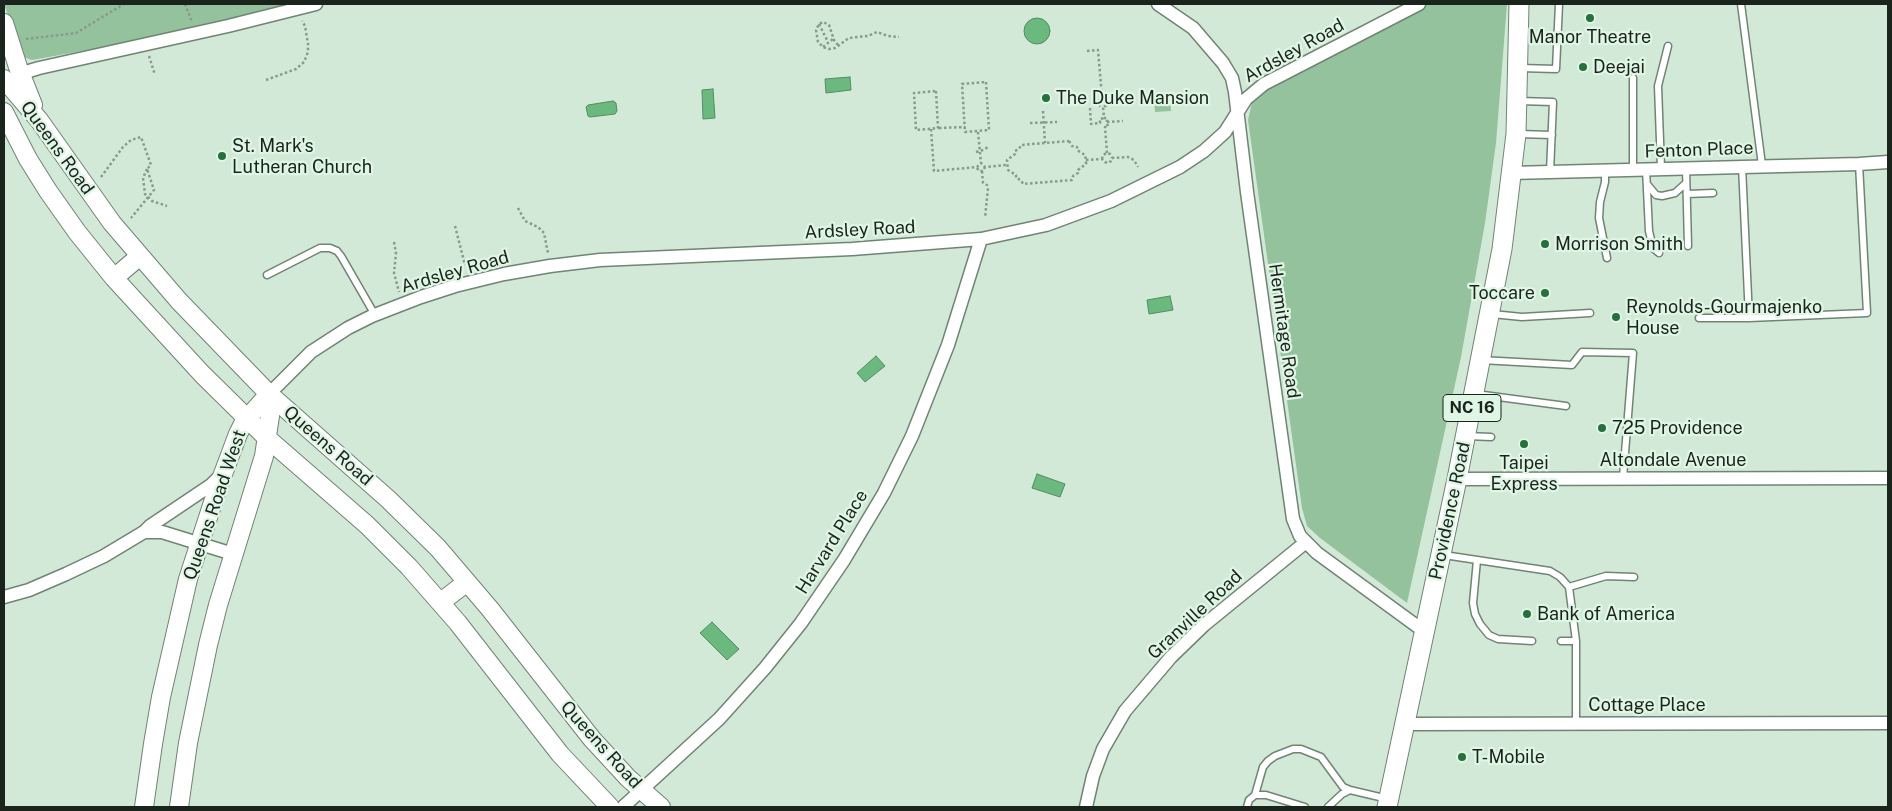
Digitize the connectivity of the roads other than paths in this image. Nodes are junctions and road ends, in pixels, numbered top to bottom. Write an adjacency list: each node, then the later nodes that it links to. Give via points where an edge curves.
1 (316, 4): 11 (street, via 39,68)
2 (1158, 4): 14 (street, Hermitage Road, via 1193,28 1222,63 1232,78)
3 (1420, 4): 14 (street, Ardsley Road, via 1264,84 1246,99)
4 (1519, 4): 9 (main road, Providence Road / NC 16)
5 (1558, 4): 9 (lane, via 1556,68)
6 (1741, 4): 20 (lane)
7 (4, 23): 11 (main road, Queens Road)
8 (1668, 46): 21 (lane, via 1658,86)
9 (1518, 68): 12 (main road, Providence Road / NC 16)
10 (1633, 78): 23 (lane)
11 (10, 82): 34 (main road, Queens Road, via 92,197)
12 (1517, 101): 15 (main road, Providence Road / NC 16); 16 (lane, via 1553,102)
13 (4, 112): 37 (main road, Queens Road, via 44,185)
14 (1238, 114): 31 (street, Ardsley Road, via 1225,132 1204,151 1111,202 1046,225); 56 (street, Hermitage Road, via 1293,520)
15 (1516, 134): 16 (lane); 26 (main road, Providence Road / NC 16)
16 (1552, 135): 25 (lane)
17 (1888, 162): 18 (street, Fenton Place)
18 (1860, 164): 20 (street, Fenton Place); 42 (lane, via 1867,313)
19 (1742, 166): 20 (street, Fenton Place); 22 (street, Fenton Place); 42 (lane)
20 (1762, 166)
21 (1661, 168): 22 (street, Fenton Place); 23 (street, Fenton Place)
22 (1686, 168): 27 (lane)
23 (1640, 169): 24 (street, Fenton Place); 28 (lane)
24 (1605, 170): 25 (street, Fenton Place); 35 (lane, via 1599,218)
25 (1550, 172): 26 (street, Fenton Place)
26 (1511, 173): 39 (main road, Providence Road / NC 16)
27 (1686, 183): 28 (lane, via 1675,193 1662,196 1656,195); 30 (lane)
28 (1647, 184): 33 (lane, via 1650,240)
29 (1713, 193): 30 (lane)
30 (1687, 194): 32 (lane)
31 (981, 239): 40 (street, Ardsley Road, via 852,249 600,260 550,266 455,286); 74 (street, Harvard Place, via 948,345 912,436 884,493 844,560 765,668 719,718)
32 (1688, 246)
33 (1659, 253)
34 (140, 256): 37 (main road); 45 (main road, Queens Road)
35 (1608, 258)
36 (267, 275): 40 (lane, via 320,248 337,250)
37 (114, 278): 47 (main road, Queens Road, via 161,332)
38 (1590, 313): 39 (lane, via 1522,318)
39 (1490, 314): 43 (main road, Providence Road / NC 16)
40 (375, 315): 45 (street, Ardsley Road, via 311,352)
41 (1700, 318): 42 (lane)
42 (1748, 318)
43 (1481, 360): 44 (main road, Providence Road / NC 16); 52 (lane, via 1572,365 1582,352 1633,353)
44 (1475, 393): 46 (lane); 48 (main road, Providence Road / NC 16)
45 (269, 394): 47 (main road, Queens Road West); 50 (main road, Queens Road West, via 271,408); 62 (main road, Queens Road, via 407,517)
46 (1566, 406)
47 (247, 418): 50 (main road, Queens Road); 51 (main road, Queens Road West)
48 (1466, 436): 49 (lane); 54 (main road, Providence Road / NC 16)
49 (1491, 437)
50 (267, 438): 58 (main road, Queens Road West, via 262,464); 65 (main road, Queens Road, via 388,544)
51 (225, 469): 55 (street, via 216,480); 57 (main road, Queens Road West)
52 (1623, 478): 53 (street, Altondale Avenue); 54 (street, Altondale Avenue)
53 (1888, 478)
54 (1458, 479): 59 (main road, Providence Road / NC 16)
55 (144, 532): 57 (street, via 162,532); 64 (street, via 66,574)
56 (1306, 542): 66 (street, Hermitage Road); 82 (street, Granville Road, via 1204,625 1171,657 1125,711 1103,749)
57 (200, 543): 58 (street); 77 (main road, Queens Road West, via 166,670)
58 (233, 554): 78 (main road, Queens Road West, via 200,679)
59 (1441, 554): 60 (lane); 66 (main road, Providence Road / NC 16)
60 (1477, 560): 63 (lane, via 1550,571); 67 (lane, via 1473,603 1480,624 1498,639)
61 (1634, 577): 63 (lane, via 1606,576)
62 (467, 582): 65 (main road); 74 (main road, Queens Road, via 574,718)
63 (1568, 586): 69 (lane)
64 (4, 597)
65 (441, 602): 79 (main road, Queens Road, via 560,754)
66 (1424, 632): 72 (main road, Providence Road / NC 16)
67 (1532, 641)
68 (1561, 641): 69 (lane)
69 (1576, 641): 70 (lane)
70 (1576, 723): 71 (street, Cottage Place); 72 (street, Cottage Place)
71 (1888, 723)
72 (1405, 724): 76 (main road, Providence Road / NC 16)
73 (1350, 790): 75 (lane, via 1343,787 1322,757 1294,749 1268,761 1263,767); 76 (lane); 85 (lane)
74 (641, 791): 80 (street, Harvard Place); 81 (main road, Queens Road)
75 (1255, 795): 83 (lane); 84 (lane, via 1266,795)
76 (1388, 803)
77 (144, 807)
78 (179, 807)
79 (610, 807)
80 (623, 807)
81 (661, 807)
82 (1086, 807)
83 (1247, 807)
84 (1305, 807)
85 (1328, 807)

